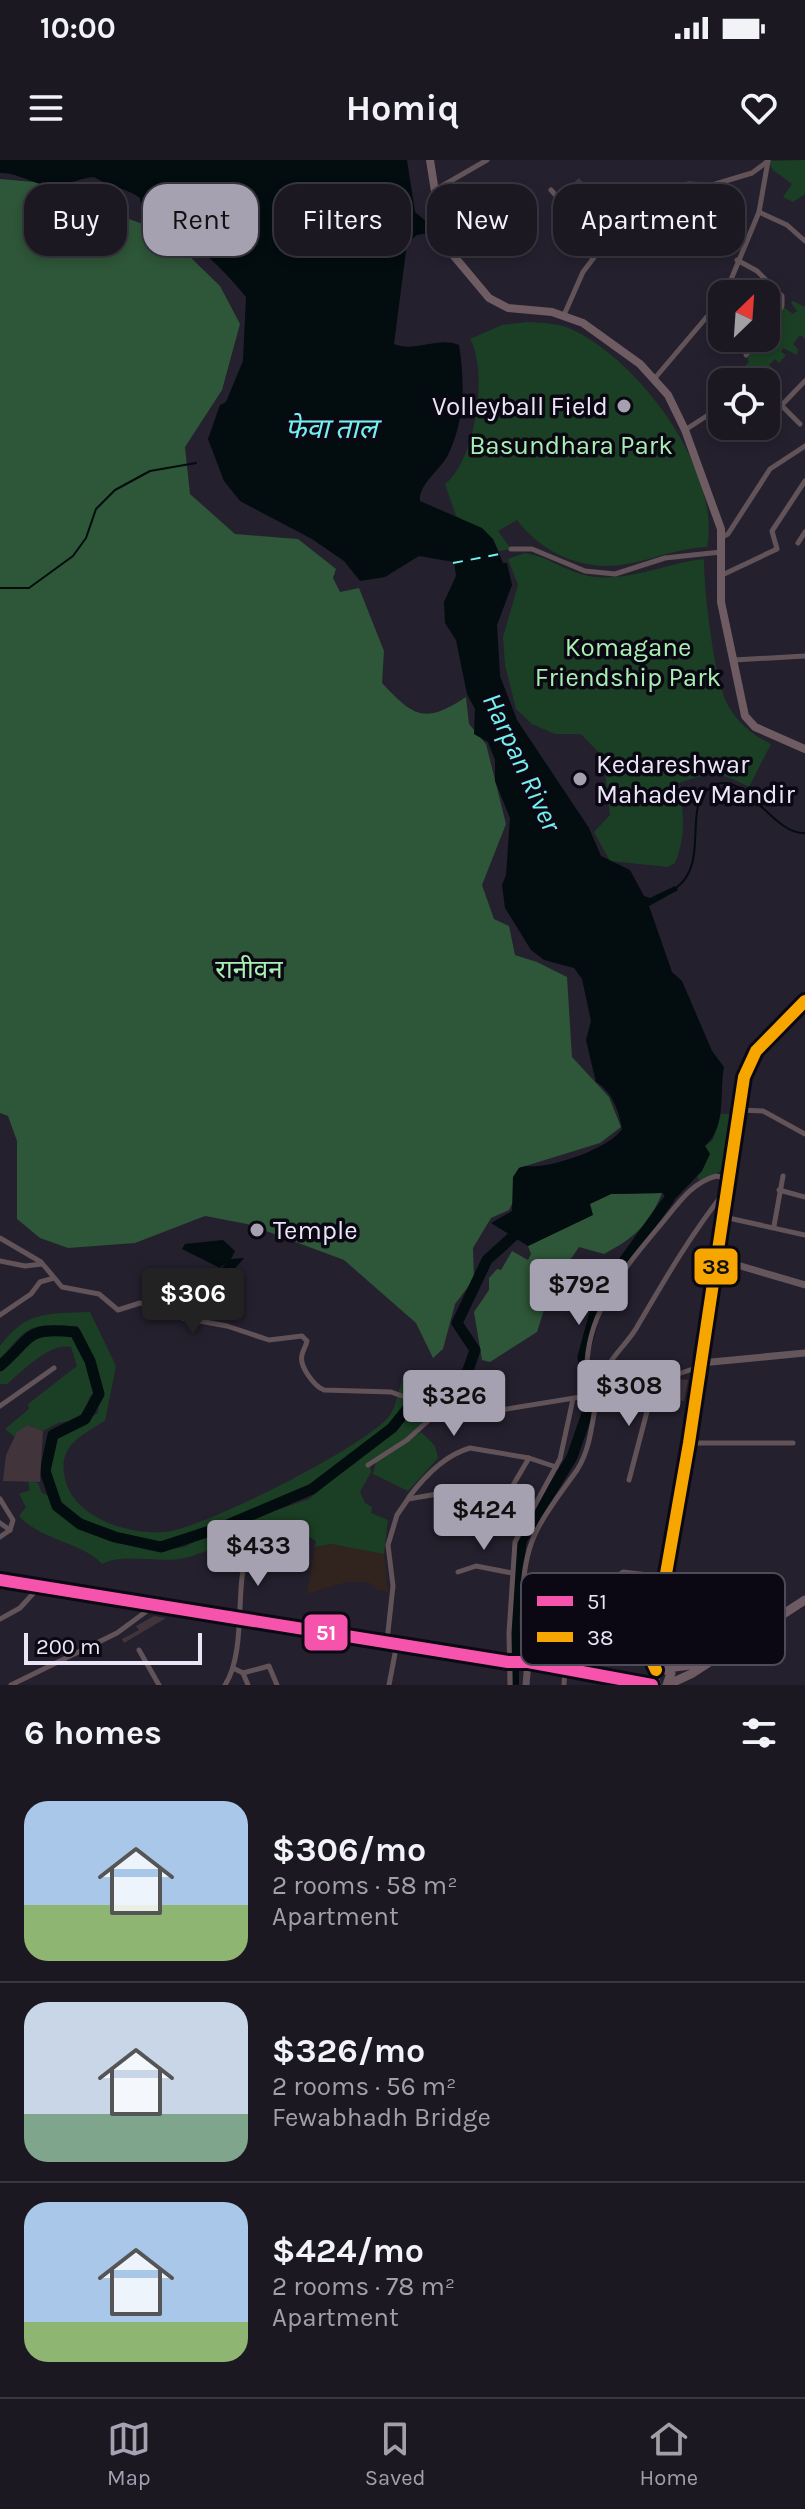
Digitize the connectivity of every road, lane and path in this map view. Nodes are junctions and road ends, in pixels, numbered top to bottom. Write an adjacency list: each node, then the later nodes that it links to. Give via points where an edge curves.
1 (430, 160): 6 (main road)
2 (487, 160): 7 (street)
3 (768, 160): 4 (street); 5 (street)
4 (752, 173): 5 (street); 8 (street)
5 (762, 180): 10 (street)
6 (433, 184)
7 (446, 184)
8 (715, 184)
9 (551, 190): 13 (street, via 576,218 567,228 570,238)
10 (759, 212): 11 (street); 14 (street)
11 (805, 241)
12 (452, 256): 17 (main road, via 489,298 508,308)
13 (593, 258): 17 (street)
14 (737, 260): 15 (street); 16 (street)
15 (730, 280)
16 (766, 280)
17 (564, 315): 21 (main road, via 611,340)
18 (708, 316): 21 (street)
19 (748, 352): 20 (street)
20 (746, 355)
21 (655, 378): 26 (main road)
22 (805, 381): 23 (street)
23 (782, 406): 25 (street)
24 (708, 415): 26 (street)
25 (800, 424)
26 (685, 430): 30 (main road)
27 (805, 446): 30 (street, via 770,469)
28 (805, 481): 34 (street, via 772,531 777,549)
29 (805, 532): 31 (street)
30 (722, 537): 33 (main road)
31 (798, 543)
32 (511, 549): 33 (street, via 532,549 585,571 615,574 665,558)
33 (722, 552): 34 (main road)
34 (719, 576): 36 (main road)
35 (805, 656): 36 (street)
36 (733, 661): 37 (main road, via 748,720)
37 (805, 749)
38 (805, 1001): 39 (main road, via 752,1057)
39 (739, 1110): 40 (street, via 763,1111); 42 (main road)
40 (805, 1134)
41 (783, 1176): 43 (street)
42 (728, 1184): 45 (main road); 61 (street, via 691,1234); 61 (street, via 716,1176 692,1187 612,1285 586,1358)
43 (779, 1190): 44 (street); 46 (street)
44 (805, 1197)
45 (723, 1217): 46 (street); 49 (main road)
46 (774, 1226): 47 (street)
47 (805, 1235)
48 (0, 1238): 51 (street)
49 (717, 1259): 54 (main road); 58 (main road)
50 (0, 1261): 51 (street)
51 (42, 1264): 53 (street)
52 (176, 1274): 56 (street, via 183,1289)
53 (54, 1278): 55 (street, via 40,1282); 56 (street, via 68,1290 99,1294 118,1310 140,1303)
54 (805, 1285)
55 (0, 1315)
56 (183, 1318): 64 (street, via 269,1340 302,1336 307,1341 301,1357 317,1388 394,1393)
57 (805, 1353): 58 (main road)
58 (700, 1365): 60 (street); 65 (main road)
59 (54, 1368): 63 (street)
60 (655, 1381): 61 (street); 70 (street)
61 (593, 1396): 62 (street); 81 (street, via 593,1419 577,1469 531,1545)
62 (573, 1399): 64 (street, via 488,1412); 69 (street)
63 (0, 1406)
64 (440, 1409): 68 (street, via 407,1440)
65 (689, 1443): 66 (street); 82 (main road)
66 (793, 1443)
67 (529, 1458): 69 (street); 71 (street); 73 (street, via 462,1450 428,1474)
68 (368, 1465)
69 (556, 1467): 80 (street, via 520,1528)
70 (629, 1480)
71 (509, 1492): 73 (street, via 467,1489); 74 (street)
72 (0, 1499): 76 (street, via 13,1520)
73 (408, 1499): 90 (street, via 388,1545)
74 (495, 1515)
75 (0, 1523): 76 (street)
76 (10, 1530): 77 (street)
77 (0, 1537)
78 (251, 1552): 88 (street, via 241,1580)
79 (458, 1572): 80 (street, via 476,1566)
80 (512, 1573): 92 (street)
81 (527, 1573)
82 (666, 1573)
83 (0, 1580): 84 (highway)
84 (40, 1586): 86 (highway); 89 (street, via 20,1608)
85 (805, 1600): 87 (highway)
86 (155, 1605): 88 (highway); 104 (street, via 117,1633)
87 (785, 1613)
88 (241, 1618): 90 (highway); 100 (street)
89 (0, 1619)
90 (392, 1642): 92 (highway); 109 (street)
91 (139, 1650): 105 (street)
92 (508, 1662): 93 (highway); 110 (street)
93 (521, 1662)
94 (525, 1665): 111 (street)
95 (545, 1665): 99 (highway)
96 (659, 1665): 101 (main road)
97 (689, 1665): 101 (highway)
98 (705, 1665): 114 (highway)
99 (565, 1668): 103 (highway); 112 (street)
100 (235, 1669): 102 (street); 106 (street)
101 (660, 1669): 103 (highway); 113 (highway); 114 (highway, via 672,1676)
102 (243, 1673): 107 (street); 108 (street, via 269,1666)
103 (623, 1679): 113 (highway)
104 (11, 1685)
105 (159, 1685)
106 (225, 1685)
107 (248, 1685)
108 (277, 1685)
109 (389, 1685)
110 (510, 1685)
111 (526, 1685)
112 (564, 1685)
113 (654, 1685)
114 (668, 1685)

